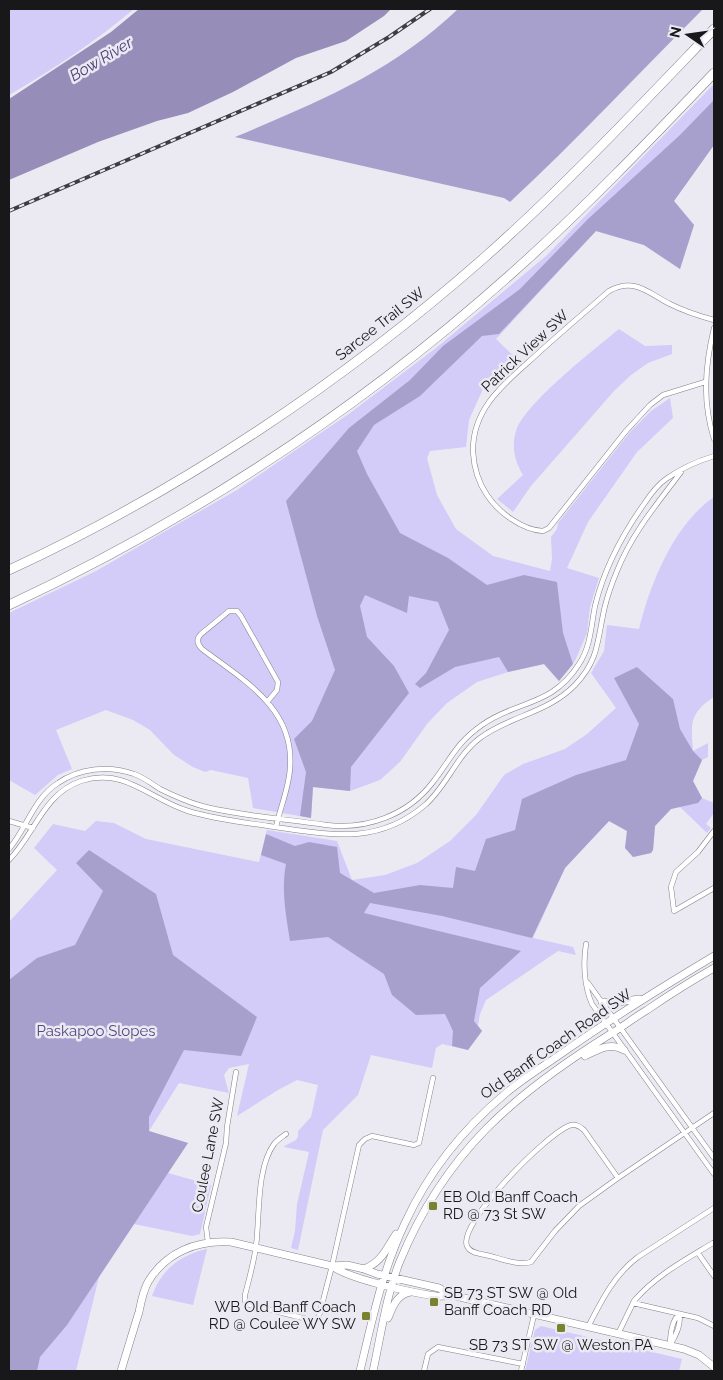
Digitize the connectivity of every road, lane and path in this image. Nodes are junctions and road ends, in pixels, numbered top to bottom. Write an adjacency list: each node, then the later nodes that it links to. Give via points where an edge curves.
1 (714, 29): 9 (highway, Sarcee Trail SW, via 579,169 517,228 375,347 208,462 90,530)
2 (714, 73): 10 (highway, via 607,185 548,241 475,306 394,371 224,488 94,563)
3 (714, 320): 5 (street, Patrick View SW, via 671,304 637,286 620,286 609,291 489,401 478,422 473,444 474,466 481,484 504,514 531,529 543,531 549,528 626,431 650,406 663,395)
4 (714, 328): 5 (street)
5 (705, 382): 6 (street)
6 (714, 439)
7 (714, 456): 8 (street)
8 (682, 471): 12 (street, via 666,479 656,489 623,536 607,570 586,650 572,675 556,690 490,720); 13 (street, via 649,512 626,550 607,599 598,646 584,674 558,700 496,727)
9 (9, 570)
10 (9, 605)
11 (268, 701): 11 (street, via 198,643 200,634 229,611 237,611 241,616 278,682 278,690); 18 (street, via 285,730 290,756 289,776)
12 (462, 742): 13 (street); 19 (street, via 424,793 407,807)
13 (469, 748): 23 (street, via 429,801 409,817)
14 (103, 769): 15 (street); 16 (street, via 134,774); 21 (street, via 78,773 56,784 36,805)
15 (103, 778): 17 (street, via 133,784); 24 (street, via 79,782 60,792)
16 (183, 800): 17 (street); 18 (street, via 216,809)
17 (180, 808): 22 (street, via 214,818)
18 (278, 818): 19 (street, via 344,827); 22 (street)
19 (385, 818): 23 (street)
20 (9, 821): 21 (street)
21 (25, 825): 24 (street); 26 (street)
22 (276, 827): 23 (street, via 340,836)
23 (389, 827)
24 (33, 828): 27 (street)
25 (714, 831): 28 (street, via 676,872 671,887 674,911)
26 (9, 849)
27 (9, 860)
28 (714, 888)
29 (586, 944): 32 (street)
30 (714, 956): 33 (main road, Old Banff Coach Road SW)
31 (714, 968): 37 (main road, Old Banff Coach Road SW)
32 (587, 982): 34 (street); 36 (street, via 589,997)
33 (644, 998): 34 (main road); 35 (main road, Old Banff Coach Road SW)
34 (602, 1002): 35 (street)
35 (613, 1018): 36 (main road, Old Banff Coach Road SW); 37 (street)
36 (606, 1024): 38 (street); 51 (main road, Old Banff Coach Road SW, via 487,1110 446,1156)
37 (620, 1028): 38 (main road, Old Banff Coach Road SW); 44 (street)
38 (613, 1033): 39 (street); 40 (main road, Old Banff Coach Road SW)
39 (624, 1050): 40 (main road, via 617,1046 605,1047); 45 (street)
40 (566, 1064): 60 (main road, Old Banff Coach Road SW, via 496,1117 458,1159 421,1216)
41 (236, 1072): 52 (street, Coulee Lane SW, via 226,1143 206,1227)
42 (433, 1078): 56 (street, via 418,1143 414,1145 372,1136 359,1146)
43 (714, 1113): 44 (street)
44 (692, 1128): 45 (street); 47 (street)
45 (685, 1133): 48 (street); 49 (street)
46 (286, 1134): 54 (street, via 275,1143 268,1156 258,1202)
47 (714, 1158)
48 (714, 1174)
49 (618, 1178): 49 (street, via 569,1215 531,1262 522,1264 480,1254 467,1246 466,1238 475,1222 504,1182 535,1151 571,1126 580,1126 584,1130)
50 (714, 1208): 69 (street, via 627,1265 613,1281)
51 (411, 1211): 57 (main road, via 381,1258); 58 (main road, Old Banff Coach Road SW)
52 (208, 1242): 54 (main road, via 231,1242); 75 (main road, via 178,1253 162,1264 148,1283)
53 (713, 1243): 55 (street)
54 (256, 1248): 56 (main road); 56 (street, via 245,1301 309,1320 315,1321 318,1316)
55 (698, 1253): 59 (street); 65 (street, via 659,1277)
56 (332, 1266): 57 (main road); 61 (main road, via 344,1274)
57 (364, 1269): 58 (main road)
58 (384, 1275): 60 (main road); 61 (main road, Old Banff Coach Road SW)
59 (714, 1276)
60 (394, 1278): 62 (main road, Old Banff Coach Road SW); 64 (main road, via 439,1288)
61 (381, 1284): 62 (main road); 76 (main road, Old Banff Coach Road SW)
62 (392, 1286): 63 (main road); 71 (main road, Old Banff Coach Road SW)
63 (417, 1292): 64 (main road, via 438,1297); 71 (main road, via 404,1294 396,1301)
64 (451, 1295): 66 (main road)
65 (633, 1303): 67 (street); 70 (street)
66 (534, 1314): 69 (main road); 73 (street)
67 (679, 1314): 68 (street); 72 (street, via 675,1318)
68 (714, 1326)
69 (588, 1327): 70 (main road)
70 (618, 1334): 72 (main road)
71 (380, 1342): 77 (main road, Old Banff Coach Road SW)
72 (670, 1346): 74 (main road, via 699,1355)
73 (523, 1364): 78 (street, via 438,1347 428,1354); 79 (street)
74 (714, 1367)
75 (121, 1371)
76 (360, 1371)
77 (373, 1371)
78 (424, 1371)
79 (521, 1371)

